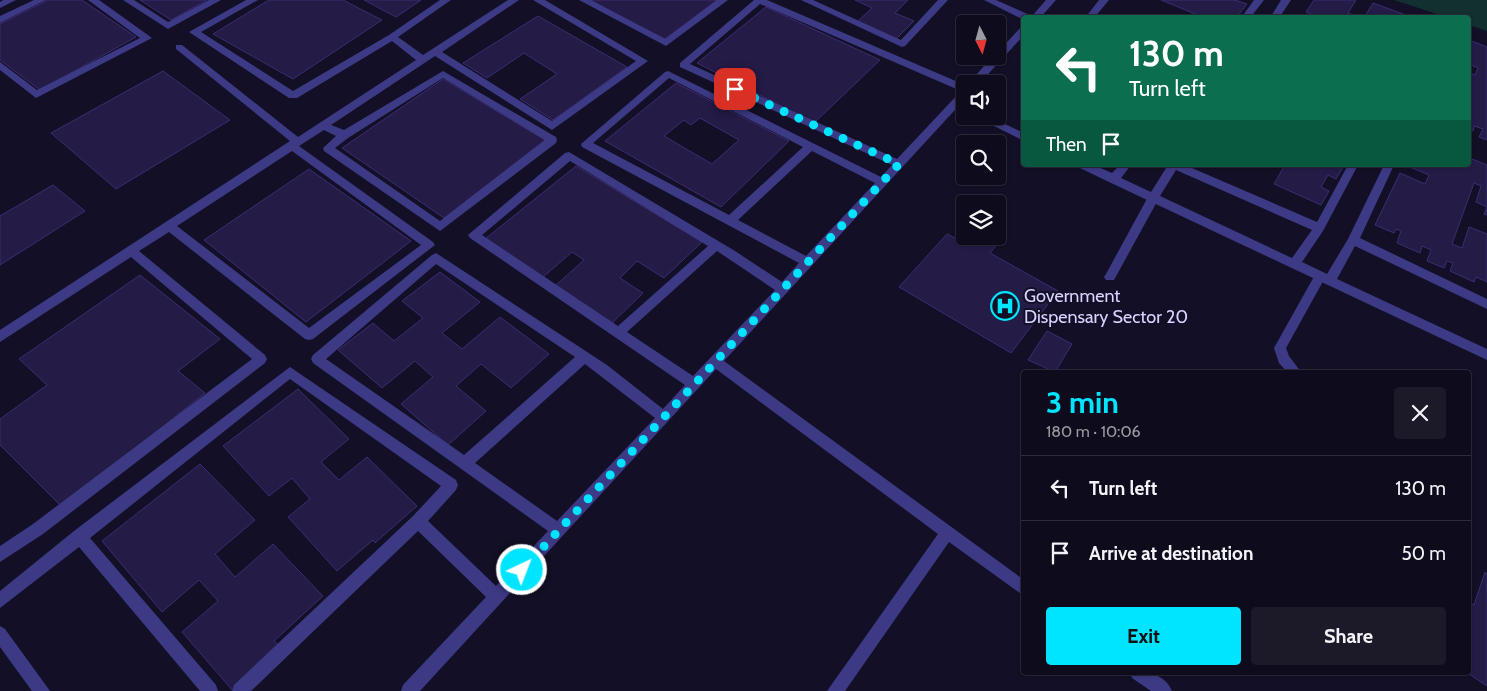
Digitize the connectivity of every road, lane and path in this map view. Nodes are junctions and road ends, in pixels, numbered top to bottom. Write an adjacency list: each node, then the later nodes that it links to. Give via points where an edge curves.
1 (11, 0): 19 (street)
2 (41, 0): 25 (street)
3 (93, 0): 31 (street, via 147,38 36,95)
4 (128, 0): 5 (street, via 168,26)
5 (216, 0)
6 (253, 0): 27 (street, via 194,32 293,96)
7 (446, 0): 27 (street)
8 (514, 0): 29 (street)
9 (538, 0): 29 (street, via 643,61 552,126)
10 (584, 0): 11 (street, via 666,43)
11 (723, 0)
12 (806, 0): 13 (street, via 902,44)
13 (943, 0)
14 (989, 0): 20 (street)
15 (1104, 0): 22 (street)
16 (1259, 0): 23 (street)
17 (1286, 0): 24 (street)
18 (1047, 1): 21 (street)
19 (0, 5)
20 (1022, 15)
21 (1037, 15)
22 (1092, 15)
23 (1247, 15)
24 (1276, 15)
25 (0, 20)
26 (1021, 33): 32 (street)
27 (392, 37): 30 (street)
28 (179, 47): 39 (street)
29 (435, 52): 30 (street)
30 (423, 60): 35 (street)
31 (0, 65)
32 (982, 75)
33 (956, 87): 41 (street, via 759,0 683,65)
34 (956, 111): 41 (street)
35 (323, 125): 37 (street); 39 (street)
36 (998, 125): 38 (street)
37 (344, 135): 37 (street, via 328,148 440,227 552,140 443,74)
38 (1021, 136)
39 (295, 144): 52 (street); 52 (street, via 429,245 308,335)
40 (811, 146): 49 (street); 51 (street); 51 (street, via 668,74 586,144)
41 (899, 164): 49 (street)
42 (1088, 167): 48 (street)
43 (1124, 167): 48 (street)
44 (1173, 167): 50 (street)
45 (1179, 167): 53 (street)
46 (1352, 167): 53 (street)
47 (1388, 167): 54 (street)
48 (1113, 179): 50 (street)
49 (882, 182): 57 (street)
50 (1153, 198): 58 (street); 59 (street)
51 (730, 221): 57 (street)
52 (170, 226): 56 (street)
53 (1319, 228): 58 (street)
54 (1353, 240): 60 (street); 62 (street)
55 (716, 245): 61 (street); 63 (street); 63 (street, via 569,156 474,235)
56 (131, 251): 64 (street); 76 (street, via 261,359)
57 (807, 262): 61 (street)
58 (1294, 264): 60 (street)
59 (1110, 277)
60 (1325, 278): 65 (street); 68 (street, via 1280,348 1283,359)
61 (783, 289): 67 (street)
62 (1487, 304)
63 (619, 332): 69 (street)
64 (0, 337)
65 (1487, 355)
66 (584, 357): 70 (street); 71 (street); 71 (street, via 436,258 317,359)
67 (716, 361): 69 (street); 74 (street)
68 (1293, 370)
69 (694, 384): 70 (street)
70 (664, 417): 73 (street)
71 (464, 464): 73 (street)
72 (418, 521): 75 (street, via 450,485 290,372); 78 (street); 84 (street)
73 (559, 531): 78 (street)
74 (947, 533): 77 (street); 86 (street)
75 (79, 536): 79 (street); 83 (street)
76 (0, 555)
77 (1021, 587)
78 (497, 597): 85 (street)
79 (0, 600)
80 (0, 634): 82 (street)
81 (1142, 675): 87 (street)
82 (42, 691)
83 (210, 691)
84 (240, 691)
85 (409, 691)
86 (836, 691)
87 (1164, 691)

